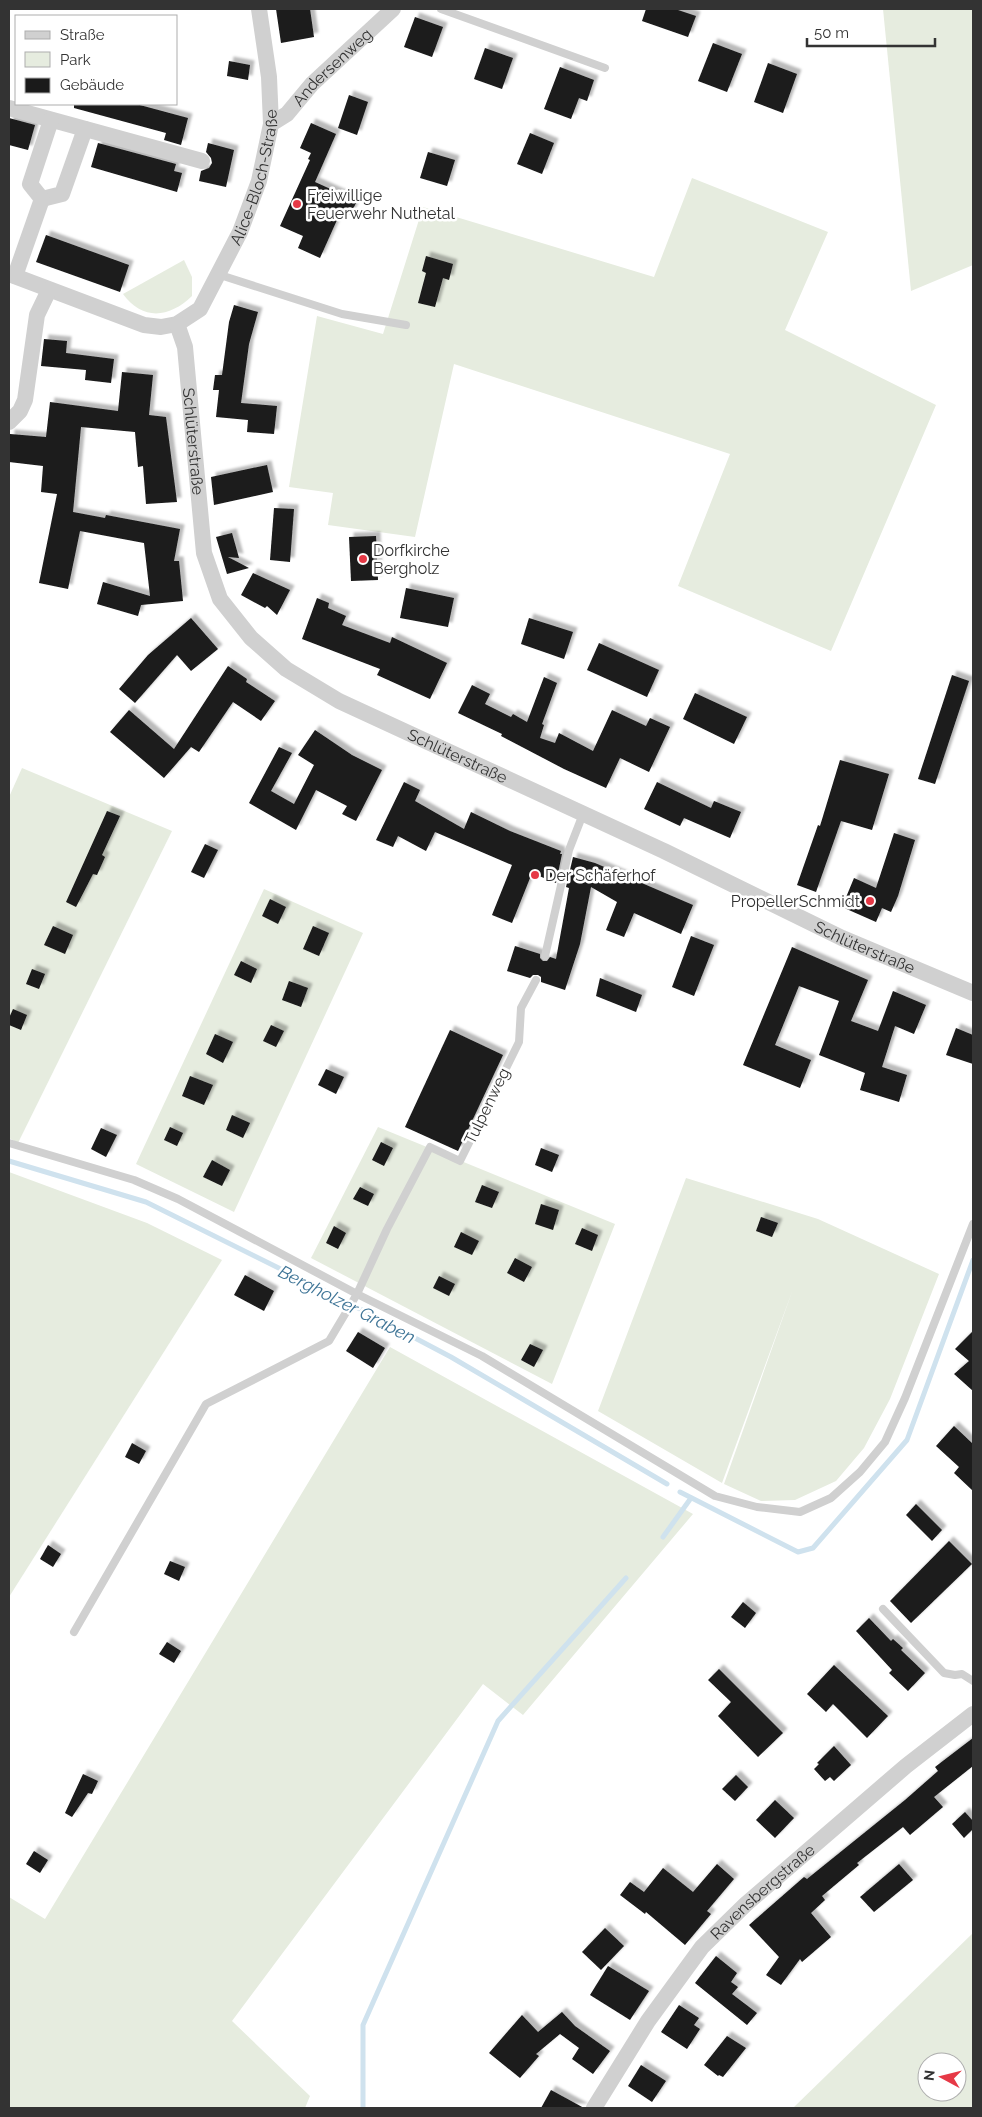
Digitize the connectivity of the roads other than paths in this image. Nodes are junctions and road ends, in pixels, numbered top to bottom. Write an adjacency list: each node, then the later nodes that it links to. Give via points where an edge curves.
1 (259, 9): 7 (street, Alice-Bloch-Straße)
2 (393, 9): 7 (street, Andersenweg, via 312,84 287,114)
3 (441, 9): 4 (lane)
4 (605, 68)
5 (9, 108): 6 (street)
6 (51, 120): 8 (street); 10 (street, via 30,184)
7 (271, 124): 11 (street, Alice-Bloch-Straße, via 259,181 240,232)
8 (85, 129): 9 (street); 10 (street, via 62,194)
9 (202, 162)
10 (42, 199): 12 (street)
11 (217, 274): 14 (street, Alice-Bloch-Straße, via 200,309); 15 (lane, via 342,314)
12 (12, 275): 13 (street)
13 (49, 290): 14 (street, via 144,325 161,327); 16 (street, via 37,315 25,400 20,412)
14 (177, 324): 17 (street, Schlüterstraße, via 185,347 204,553 220,599 251,638 286,669 339,701)
15 (406, 325)
16 (9, 422)
17 (583, 814): 18 (lane, via 569,850); 20 (street, Schlüterstraße, via 842,938)
18 (545, 956)
19 (536, 980): 23 (lane, Tulpenweg, via 521,1008 519,1042 460,1160 430,1147)
20 (973, 994)
21 (9, 1143): 23 (lane, via 134,1180)
22 (973, 1224): 23 (lane, via 885,1442 860,1472 831,1498 800,1512 757,1508 715,1496 482,1356)
23 (357, 1294): 25 (lane, via 330,1341 206,1404)
24 (883, 1609): 26 (lane, via 944,1673 962,1674)
25 (74, 1632)
26 (973, 1681)
27 (973, 1714): 28 (street, Ravensbergstraße, via 804,1853 702,1947 648,2021)
28 (594, 2108)

